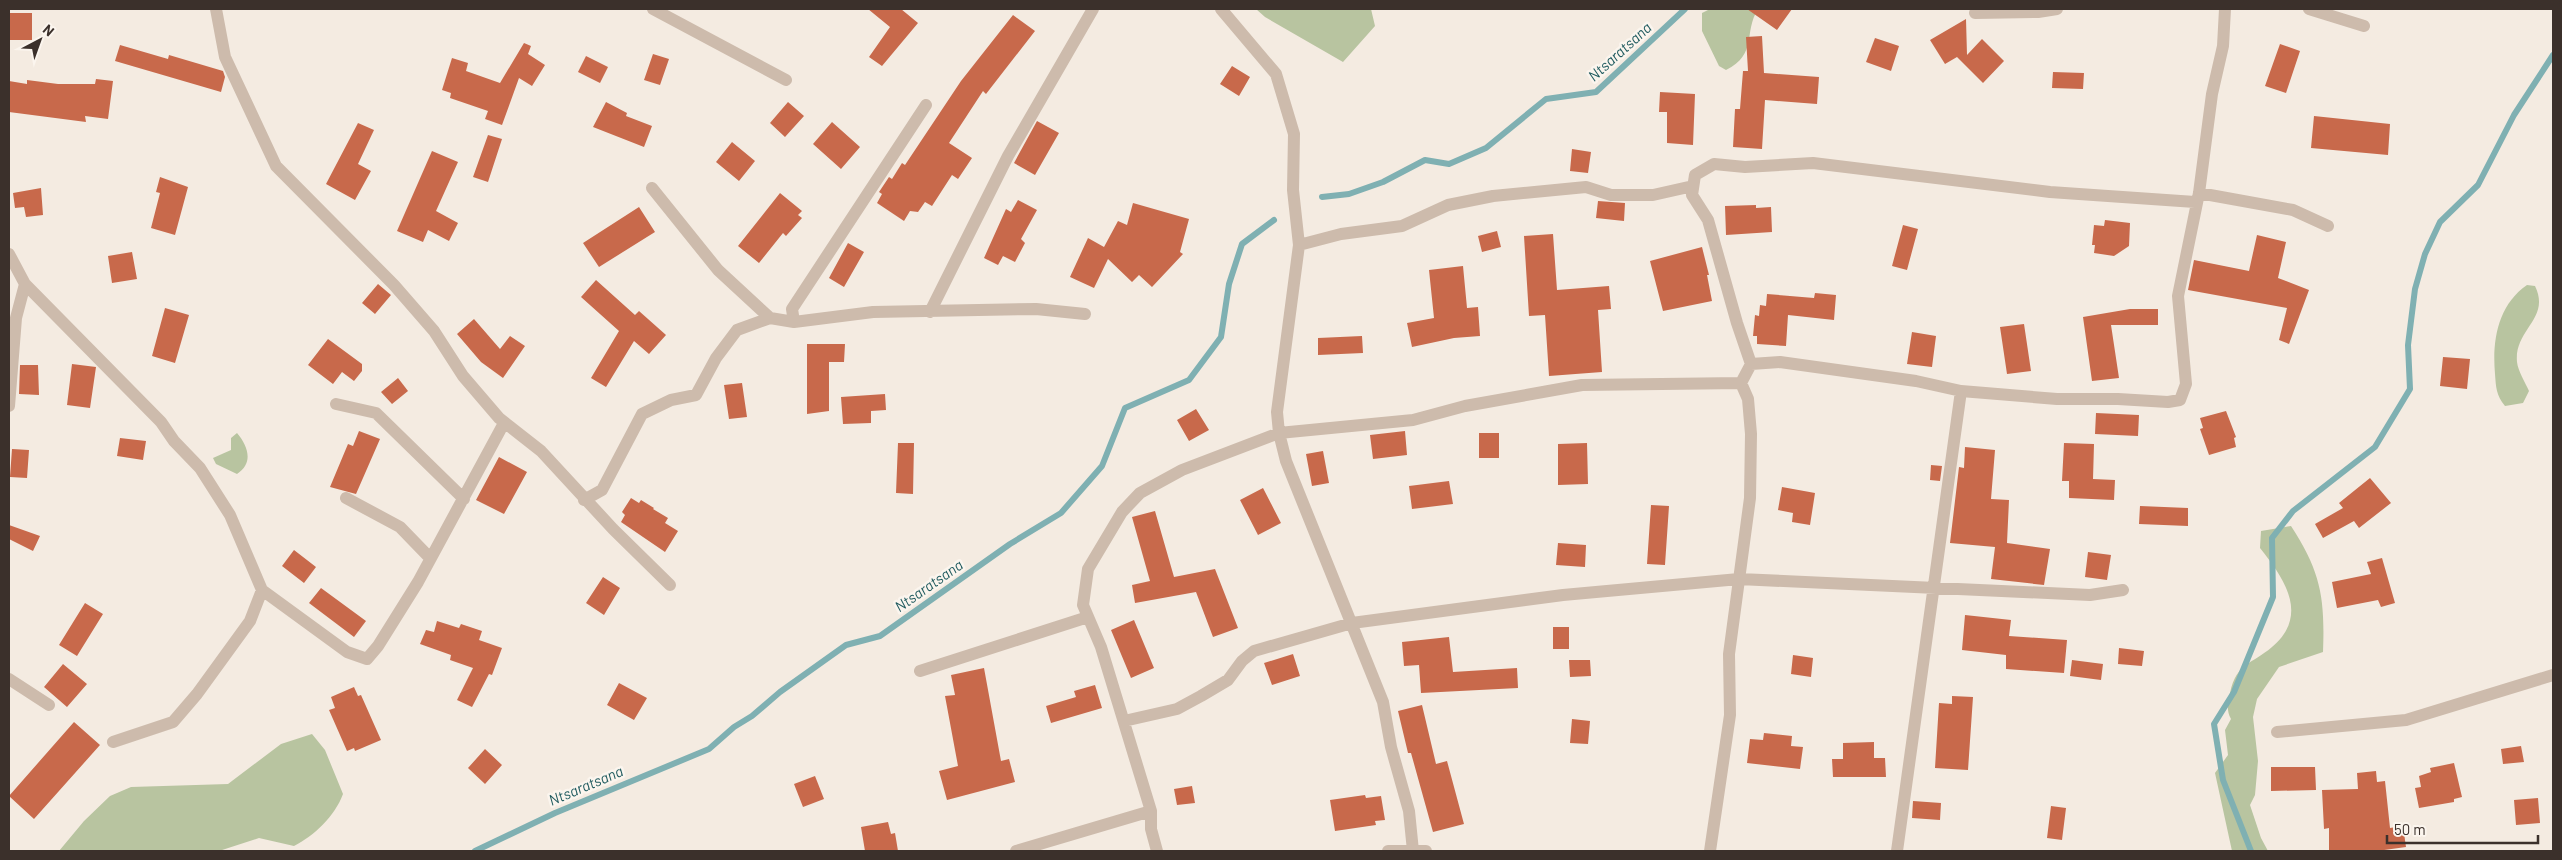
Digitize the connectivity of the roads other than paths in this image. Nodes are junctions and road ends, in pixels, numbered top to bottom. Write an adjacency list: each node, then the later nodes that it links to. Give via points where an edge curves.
1 (216, 9): 28 (street, via 225,57 276,166 434,330 463,376)
2 (653, 9): 10 (street)
3 (1093, 9): 19 (street, via 1008,156)
4 (1221, 9): 16 (street, via 1276,74 1294,134 1293,190)
5 (2057, 9): 8 (street)
6 (2225, 9): 14 (street, via 2223,46 2212,94)
7 (2309, 9): 9 (street)
8 (1975, 14)
9 (2364, 26)
10 (786, 80)
11 (926, 105): 22 (street, via 792,310)
12 (1693, 186): 14 (street, via 1695,175 1714,164 1813,163 2050,192); 16 (street, via 1653,196 1611,195 1586,187 1492,196 1448,205 1402,226 1342,234); 23 (street, via 1692,195 1708,220)
13 (652, 188): 21 (street, via 718,270)
14 (2197, 198): 15 (street, via 2294,210); 25 (street, via 2178,296 2186,384 2180,400 2057,399)
15 (2328, 226)
16 (1299, 245): 29 (street, via 1277,412)
17 (9, 254): 18 (street)
18 (25, 284): 27 (street, via 16,318); 37 (street, via 161,422 200,468 230,515)
19 (930, 312): 20 (street, via 1036,309); 22 (street, via 873,312)
20 (1085, 314)
21 (770, 318): 22 (street); 32 (street, via 737,330 716,358 696,395 670,400 642,414 602,490)
22 (794, 322)
23 (1751, 364): 24 (street); 25 (street, via 1780,362 1916,381)
24 (1741, 383): 29 (street, via 1582,385 1474,404 1412,420); 34 (street, via 1748,399 1752,434 1750,498)
25 (1961, 391): 36 (street)
26 (336, 404): 31 (street, via 376,413)
27 (9, 406)
28 (504, 423): 31 (street); 32 (street, via 541,451)
29 (1279, 433): 39 (street, via 1182,470 1140,492 1122,512 1088,569 1083,605); 40 (street, via 1302,503)
30 (346, 498): 33 (street, via 400,526)
31 (464, 499): 33 (street)
32 (584, 500): 35 (street)
33 (430, 558): 37 (street, via 393,623 367,659 347,652)
34 (1739, 579): 36 (street); 40 (street, via 1563,595); 54 (street, via 1729,654 1730,714)
35 (670, 585)
36 (1935, 588): 38 (street, via 2090,594); 55 (street)
37 (262, 590): 47 (street, via 250,621 173,722)
38 (2123, 590)
39 (1088, 617): 41 (street); 45 (street)
40 (1352, 623): 45 (street, via 1254,651 1228,680 1177,709); 52 (street, via 1383,702 1410,811)
41 (920, 672)
42 (2553, 674): 46 (street, via 2406,720)
43 (9, 679): 44 (street)
44 (50, 705)
45 (1124, 721): 48 (street)
46 (2276, 732)
47 (113, 742)
48 (1151, 811): 49 (street); 50 (street, via 1151,830)
49 (1016, 851)
50 (1157, 851)
51 (1388, 851): 52 (street)
52 (1413, 851): 53 (street)
53 (1426, 851)
54 (1710, 851)
55 (1897, 851)

